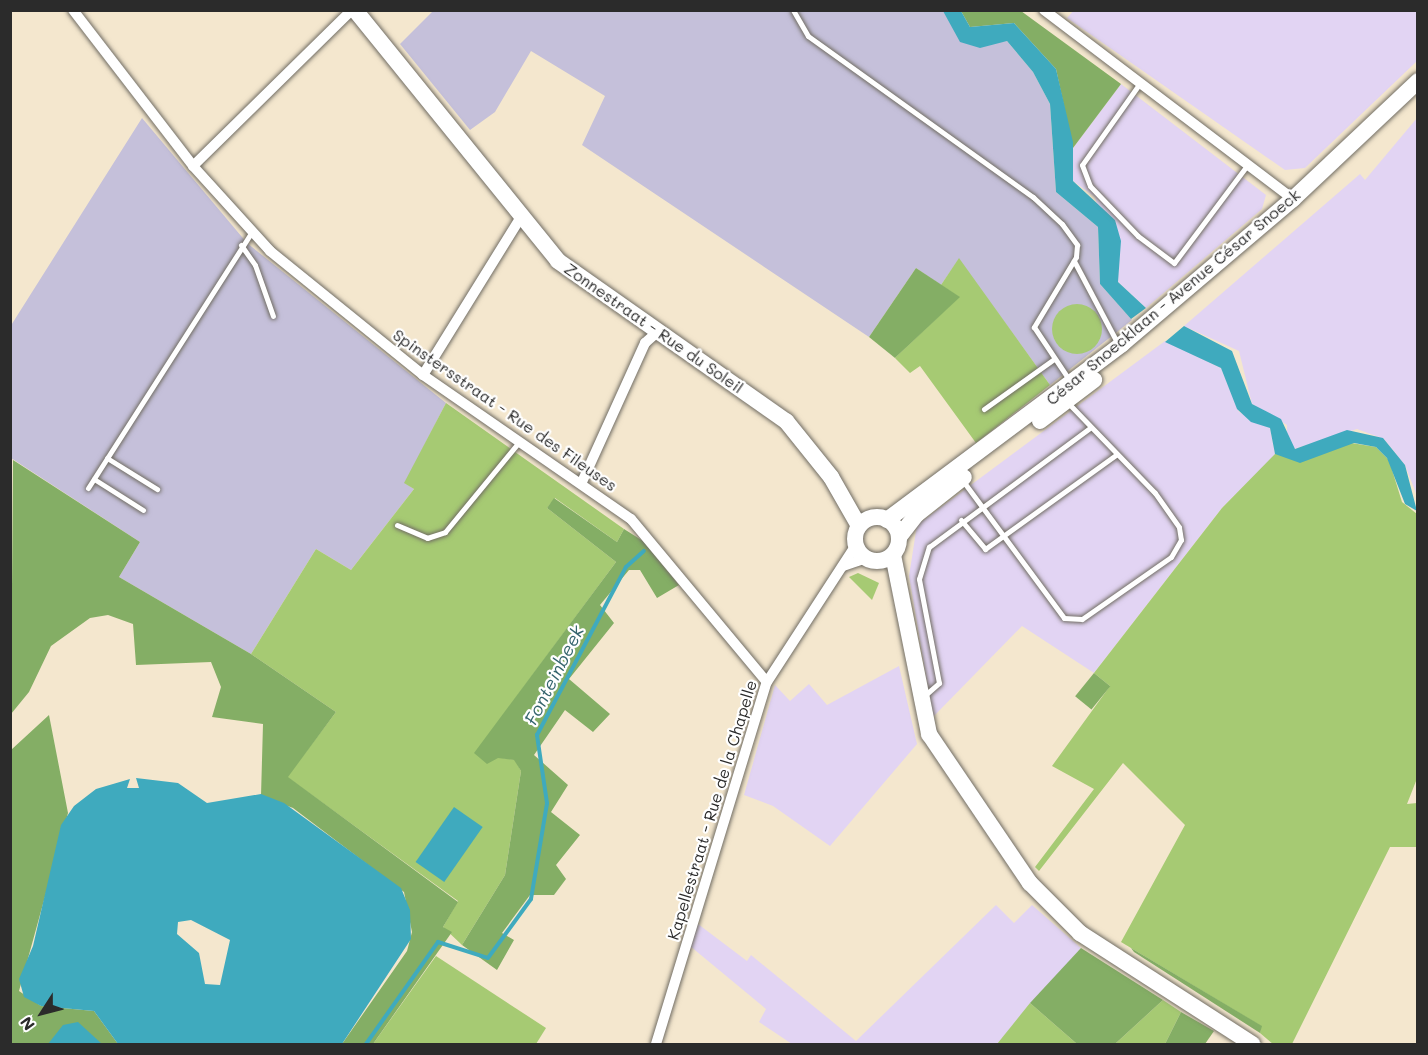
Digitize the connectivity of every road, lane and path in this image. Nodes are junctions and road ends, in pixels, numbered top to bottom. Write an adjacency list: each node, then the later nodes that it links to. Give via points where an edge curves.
1 (74, 10): 9 (street, Spinstersstraat - Rue des Fileuses)
2 (354, 10): 9 (street); 11 (main road, Zonnestraat - Rue du Soleil)
3 (793, 10): 14 (lane, via 808,36 1033,197 1077,245)
4 (1044, 10): 6 (street)
5 (1418, 81): 10 (main road, César Snoecklaan - Avenue César Snoeck)
6 (1141, 82): 8 (street); 8 (lane, via 1082,165 1090,186 1138,236 1174,263)
7 (1418, 96): 21 (main road, César Snoecklaan - Avenue César Snoeck, via 1266,238)
8 (1249, 163): 10 (street)
9 (192, 166): 12 (street, Spinstersstraat - Rue des Fileuses)
10 (1293, 199): 17 (main road, César Snoecklaan - Avenue César Snoeck)
11 (521, 218): 16 (main road, Zonnestraat - Rue du Soleil, via 571,274); 19 (street)
12 (252, 232): 13 (lane); 19 (street, Spinstersstraat - Rue des Fileuses)
13 (241, 245): 15 (lane, via 255,265); 26 (lane)
14 (1074, 261): 17 (lane); 18 (lane, via 1034,327)
15 (273, 316)
16 (656, 333): 29 (street, via 645,343); 35 (main road, Zonnestraat - Rue du Soleil, via 786,421 846,500)
17 (1119, 346): 20 (main road, César Snoecklaan - Avenue César Snoeck)
18 (1054, 359): 20 (lane); 22 (lane)
19 (423, 375): 24 (street, Spinstersstraat - Rue des Fileuses)
20 (1072, 383): 35 (main road, César Snoecklaan - Avenue César Snoeck)
21 (1067, 402): 23 (lane); 28 (main road, César Snoecklaan - Avenue César Snoeck)
22 (984, 409)
23 (1090, 428): 25 (lane); 32 (lane)
24 (520, 440): 29 (street, Spinstersstraat - Rue des Fileuses); 36 (lane, via 445,532 427,538)
25 (1116, 455): 38 (lane); 38 (lane, via 1155,493 1179,527 1180,540 1171,557 1082,619 1069,620 1054,608)
26 (107, 458): 27 (lane); 31 (lane)
27 (94, 479): 30 (lane); 33 (lane)
28 (962, 479): 32 (lane); 37 (main road, César Snoecklaan - Avenue César Snoeck, via 916,514)
29 (582, 482): 41 (street, Spinstersstraat - Rue des Fileuses, via 638,527)
30 (88, 488)
31 (157, 489)
32 (981, 506): 34 (lane); 38 (lane)
33 (142, 510)
34 (961, 520): 38 (lane, via 985,549); 42 (lane, via 929,547 918,573 939,675 937,687)
35 (872, 522): 37 (main road, Zonnestraat - Rue du Soleil); 39 (main road)
36 (397, 525)
37 (899, 537): 39 (main road, César Snoecklaan - Avenue César Snoeck)
38 (1003, 537)
39 (873, 555): 40 (street, Kapellestraat - Rue de la Chapelle); 40 (street); 42 (main road, via 894,578)
40 (843, 566): 41 (street, Kapellestraat - Rue de la Chapelle)
41 (767, 682): 43 (street, Kapellestraat - Rue de la Chapelle)
42 (919, 699): 44 (main road, via 940,754 1051,907 1095,944)
43 (656, 1044)
44 (1252, 1044)

